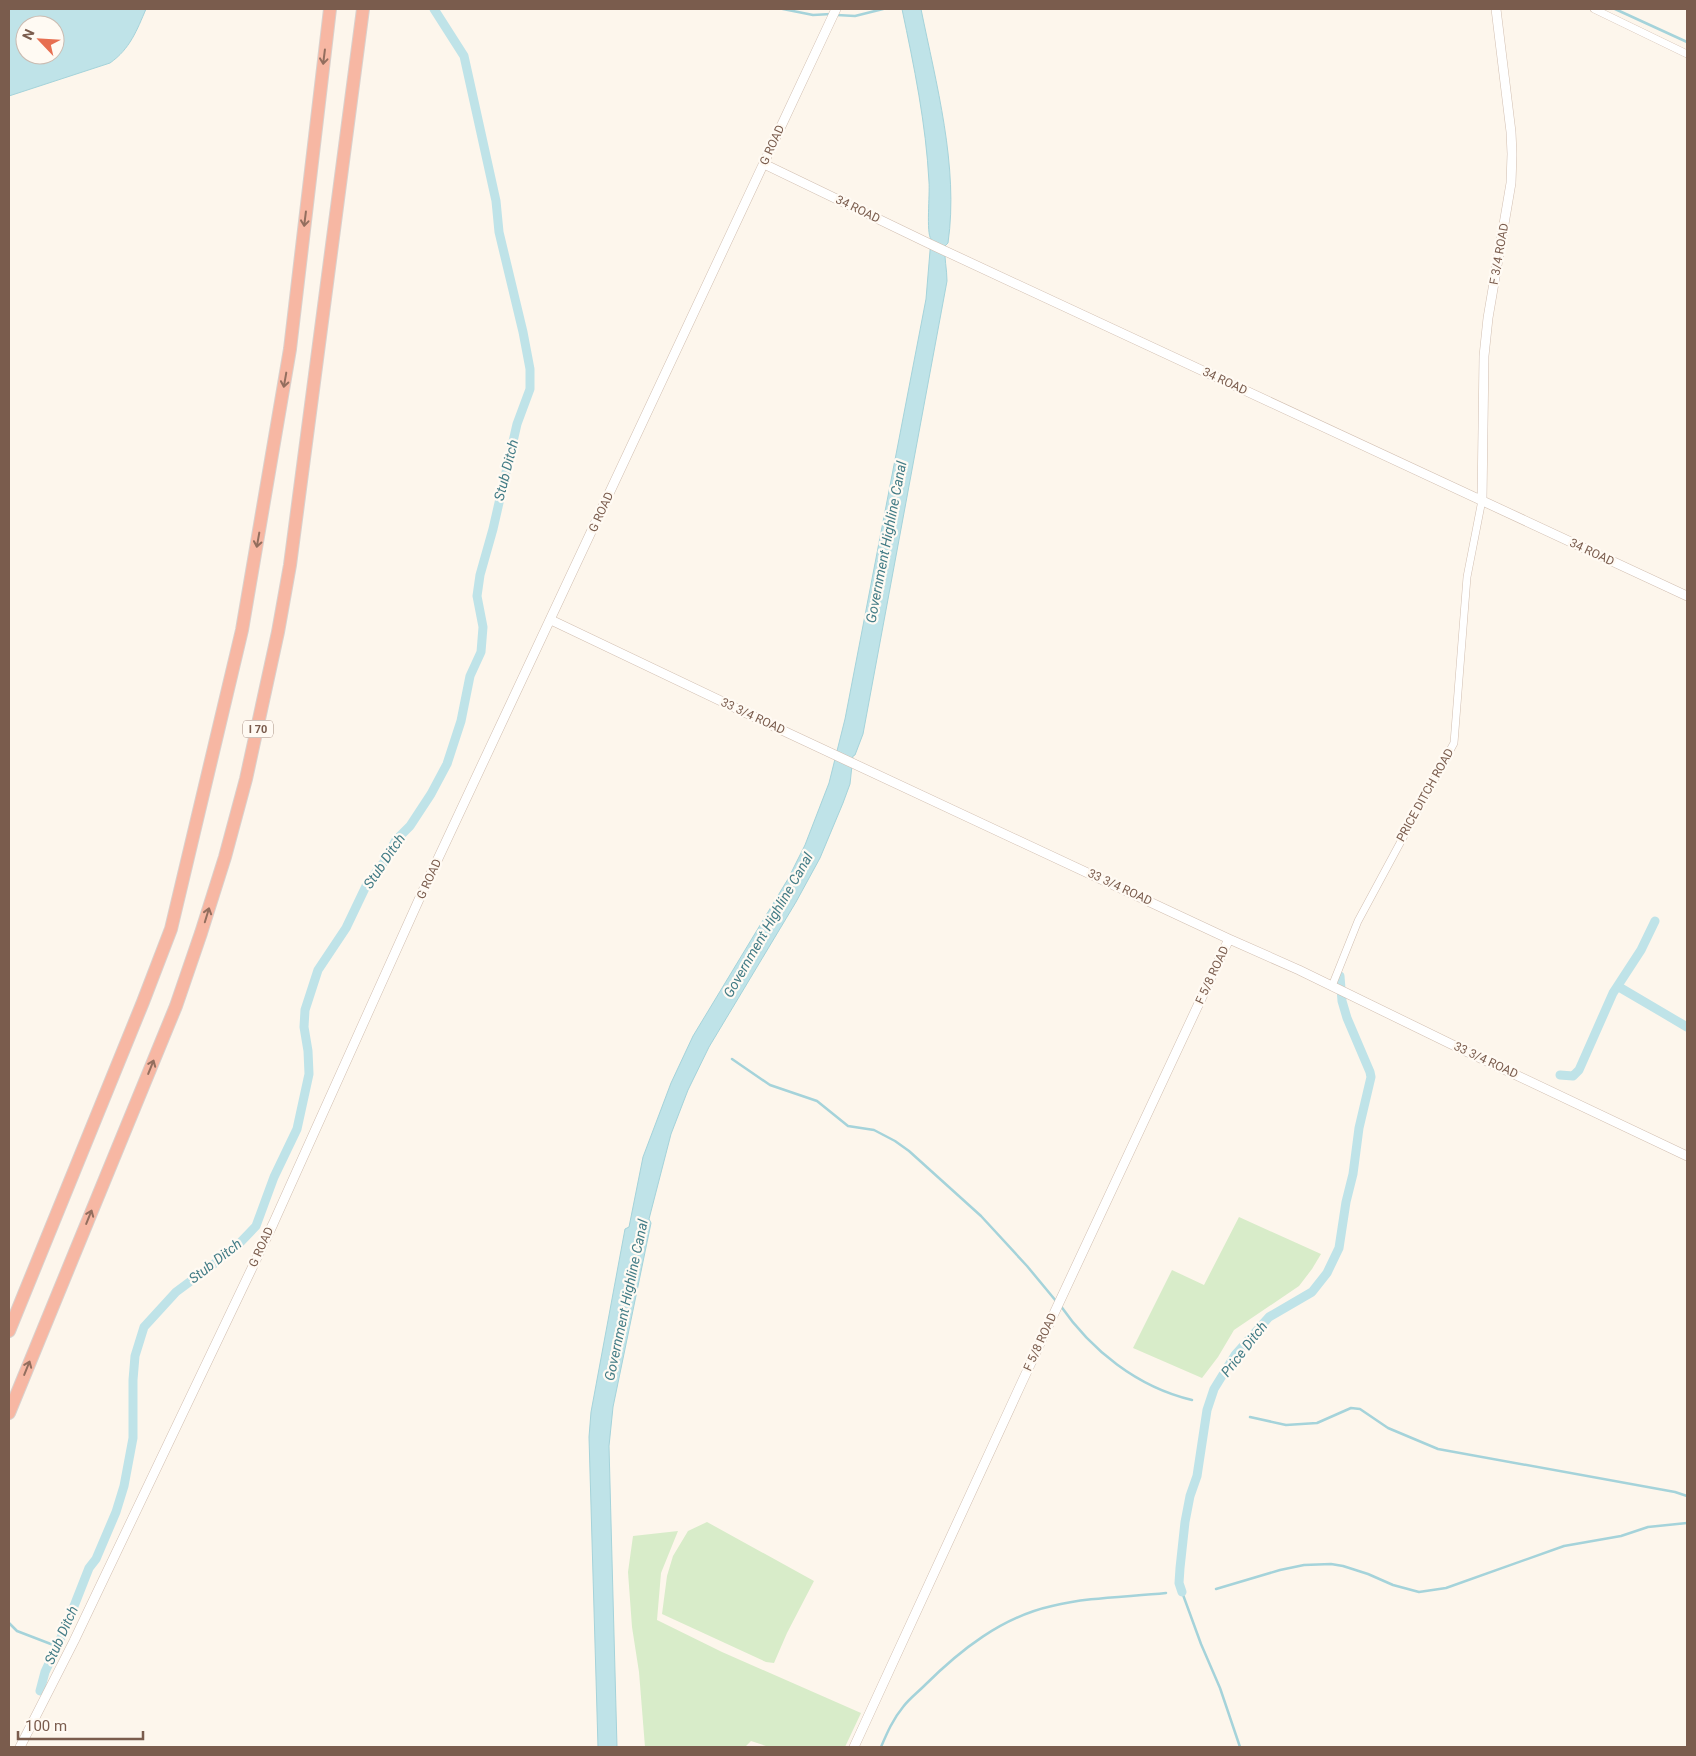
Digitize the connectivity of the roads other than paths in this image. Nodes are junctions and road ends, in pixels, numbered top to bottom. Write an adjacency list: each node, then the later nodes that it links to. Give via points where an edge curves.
1 (330, 9): 14 (highway, one-way to 14, via 287,368 242,630 171,929)
2 (363, 9): 15 (highway, I 70, one-way to 2, via 176,1006 225,857 246,779 290,565)
3 (836, 9): 7 (street, G ROAD)
4 (1496, 9): 8 (street, F 3/4 ROAD, via 1512,154 1511,183 1484,356)
5 (1594, 9): 6 (street)
6 (1687, 54)
7 (764, 164): 8 (street, 34 ROAD); 10 (street, G ROAD)
8 (1482, 500): 9 (street, 34 ROAD); 12 (street, PRICE DITCH ROAD, via 1468,577 1454,743 1358,921)
9 (1687, 596)
10 (551, 620): 11 (street, 33 3/4 ROAD); 16 (street, G ROAD, via 421,895 268,1232 74,1641)
11 (1229, 938): 12 (street, 33 3/4 ROAD); 17 (street, F 5/8 ROAD)
12 (1332, 986): 13 (street, 33 3/4 ROAD)
13 (1687, 1156)
14 (9, 1331)
15 (9, 1413)
16 (20, 1747)
17 (854, 1747)

